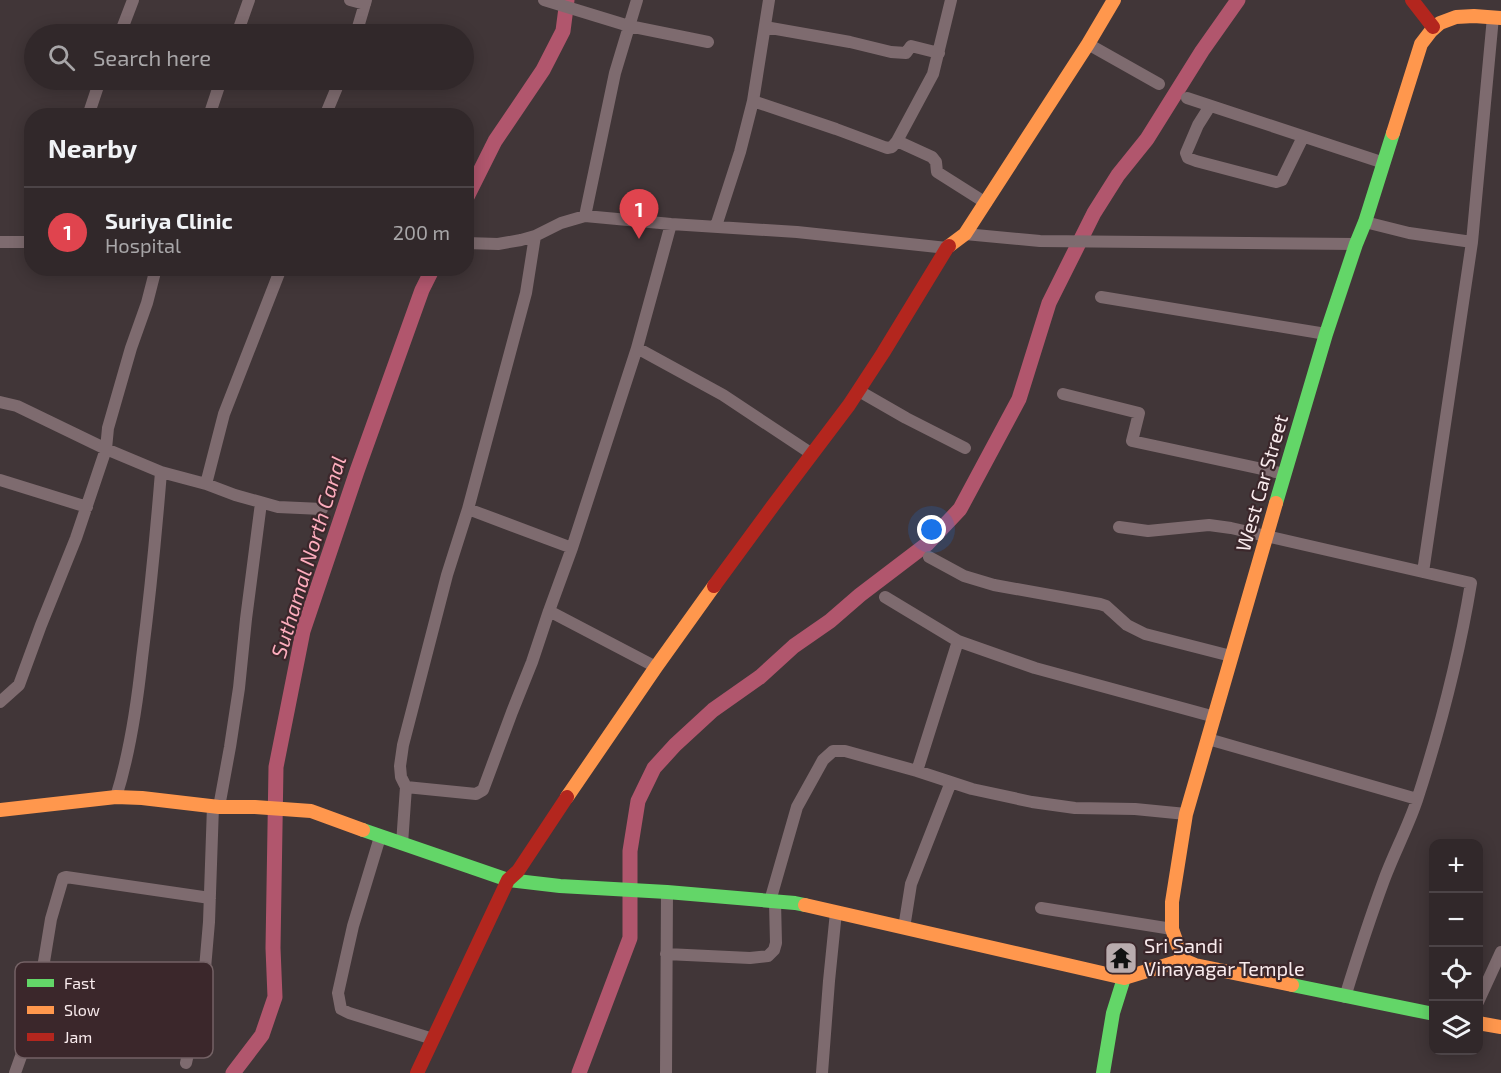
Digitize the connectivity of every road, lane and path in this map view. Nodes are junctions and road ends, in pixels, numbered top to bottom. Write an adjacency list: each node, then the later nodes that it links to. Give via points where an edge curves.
1 (134, 0): 12 (street)
2 (249, 0): 13 (street)
3 (350, 0): 10 (street)
4 (544, 0): 15 (street)
5 (637, 0): 15 (street)
6 (769, 0): 16 (street)
7 (951, 0): 20 (street)
8 (1114, 0): 19 (main road)
9 (1412, 0): 17 (main road)
10 (366, 2): 14 (street)
11 (1497, 18): 17 (main road, via 1451,17); 43 (street)
12 (124, 24)
13 (241, 24)
14 (359, 24)
15 (629, 26): 18 (street); 35 (street, via 615,73)
16 (765, 27): 20 (street, via 891,52 906,53 911,46); 26 (street)
17 (1433, 27): 33 (main road, West Car Street, via 1421,44)
18 (708, 42)
19 (1088, 44): 21 (street); 34 (main road)
20 (939, 52): 32 (street, via 933,74)
21 (1159, 84)
22 (97, 90): 28 (street)
23 (218, 90): 29 (street)
24 (336, 90): 30 (street)
25 (1187, 98): 27 (street)
26 (753, 101): 32 (street, via 887,148); 38 (street)
27 (1210, 106): 31 (street); 31 (street, via 1186,153 1196,161 1276,182 1282,180)
28 (91, 108)
29 (212, 108)
30 (328, 108)
31 (1303, 137): 33 (street)
32 (897, 141): 34 (street, via 932,157 937,172)
33 (1384, 164): 36 (main road, West Car Street)
34 (986, 203): 39 (main road)
35 (585, 216): 37 (street); 40 (street)
36 (1365, 222): 43 (street); 45 (main road, West Car Street)
37 (671, 224): 38 (street); 51 (street)
38 (716, 226): 46 (street)
39 (965, 234): 45 (street, via 1040,241); 46 (main road)
40 (535, 237): 44 (street, via 498,244); 65 (street, via 526,293)
41 (0, 242): 42 (street)
42 (24, 242)
43 (1472, 242): 70 (street)
44 (474, 243)
45 (1356, 243): 50 (main road, West Car Street)
46 (947, 248): 52 (main road)
47 (154, 276): 56 (street, via 108,428)
48 (278, 276): 61 (street, via 224,414)
49 (1101, 297): 50 (street)
50 (1326, 334): 59 (main road, West Car Street)
51 (637, 348): 57 (street, via 723,395); 68 (street)
52 (859, 391): 55 (street); 57 (main road)
53 (1063, 394): 59 (street, via 1139,413 1132,441)
54 (0, 402): 56 (street, via 17,406)
55 (965, 448)
56 (106, 449): 58 (street); 63 (street)
57 (812, 454): 75 (main road)
58 (161, 472): 61 (street); 82 (street, via 138,690)
59 (1285, 474): 67 (main road, West Car Street)
60 (0, 480): 63 (street)
61 (206, 484): 62 (street)
62 (261, 503): 64 (street); 84 (street, via 239,688)
63 (87, 507): 76 (street, via 19,685)
64 (322, 509)
65 (468, 509): 68 (street); 81 (street, via 403,745 400,766)
66 (1119, 527): 67 (street, via 1148,531 1209,525)
67 (1267, 536): 70 (street); 74 (main road, West Car Street)
68 (572, 548): 72 (street)
69 (929, 557): 74 (street, via 964,576 994,585 1100,604 1145,634)
70 (1424, 572): 83 (street, via 1471,583 1440,720)
71 (885, 597): 73 (street)
72 (549, 611): 75 (street); 81 (street, via 483,790 476,794)
73 (958, 641): 77 (street, via 1035,668); 79 (street)
74 (1231, 656): 77 (main road, West Car Street)
75 (656, 667): 89 (main road, via 518,871)
76 (0, 702)
77 (1215, 717): 78 (main road, West Car Street)
78 (1208, 739): 83 (street); 86 (main road, West Car Street)
79 (917, 771): 80 (street); 92 (street, via 845,751 833,751 823,760 797,807)
80 (951, 782): 86 (street, via 1022,800 1075,808); 95 (street, via 912,884)
81 (406, 787): 88 (street)
82 (116, 797): 84 (main road); 85 (main road)
83 (1417, 799): 103 (street, via 1385,878)
84 (216, 807): 87 (main road, via 311,811); 91 (street)
85 (0, 810)
86 (1186, 814): 96 (main road, West Car Street, via 1172,902)
87 (380, 837): 88 (main road); 108 (street, via 353,926 338,1000 341,1009 349,1013)
88 (402, 844): 89 (main road)
89 (508, 880): 90 (main road); 108 (main road)
90 (667, 892): 92 (main road); 98 (street)
91 (210, 898): 100 (street, via 63,878); 101 (street)
92 (773, 901): 94 (main road); 98 (street, via 776,943 768,956)
93 (1041, 908): 96 (street)
94 (836, 912): 95 (main road); 115 (street)
95 (904, 928): 102 (main road)
96 (1172, 929): 99 (main road, West Car Street)
97 (1501, 952): 104 (street)
98 (666, 954): 114 (street)
99 (1183, 960): 102 (main road); 103 (main road)
100 (44, 962)
101 (205, 962)
102 (1124, 978): 116 (main road, via 1110,1022)
103 (1346, 997): 105 (main road)
104 (1479, 1001)
105 (1429, 1013)
106 (1483, 1024): 107 (main road)
107 (1501, 1027)
108 (433, 1039): 113 (main road)
109 (20, 1058): 112 (street)
110 (187, 1058): 111 (street)
111 (186, 1063)
112 (15, 1073)
113 (417, 1073)
114 (666, 1073)
115 (822, 1073)
116 (1103, 1073)

